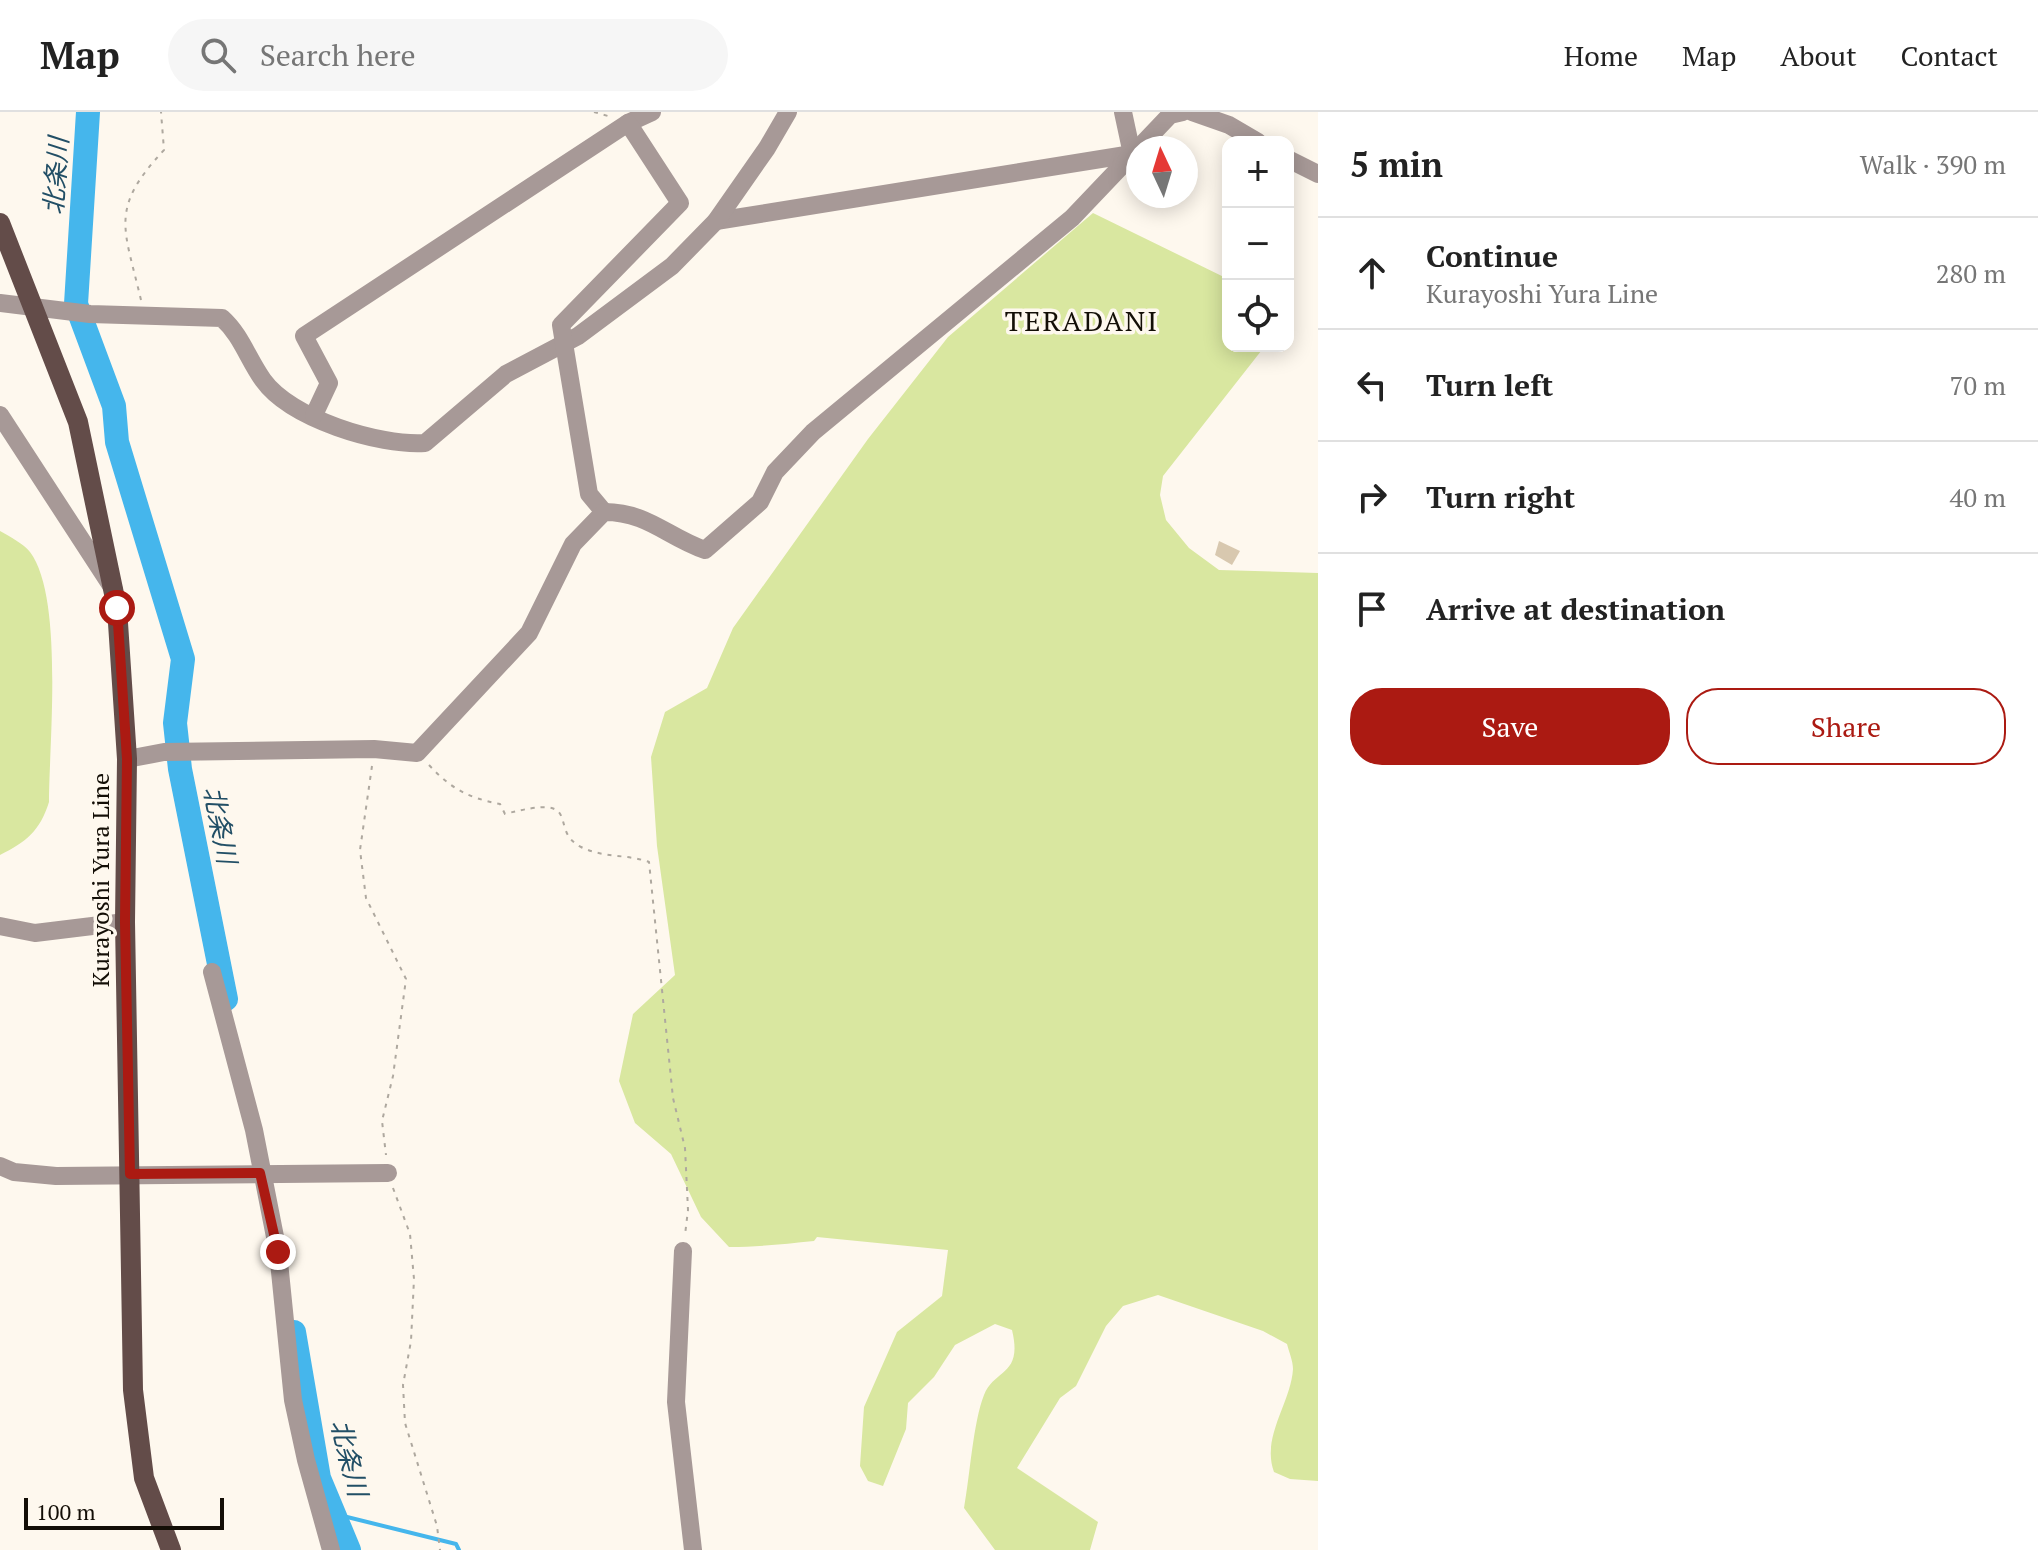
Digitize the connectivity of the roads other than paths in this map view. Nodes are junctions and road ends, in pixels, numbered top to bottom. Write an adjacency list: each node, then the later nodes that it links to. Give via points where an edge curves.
1 (652, 112): 6 (street)
2 (788, 112): 14 (street)
3 (1123, 112): 7 (street)
4 (1183, 112): 8 (street, via 1170,115)
5 (1192, 112): 9 (street)
6 (628, 123): 18 (street, via 680,203 561,325); 20 (street, via 304,336 329,383)
7 (1128, 136)
8 (1150, 136)
9 (1248, 136)
10 (1126, 155): 14 (street)
11 (1126, 160): 21 (street, via 1072,218 813,432 775,472 760,502 718,542 705,550 639,515)
12 (1294, 162): 13 (street)
13 (1318, 174)
14 (716, 221): 18 (street, via 672,266)
15 (0, 223): 17 (main road, Kurayoshi Yura Line)
16 (0, 303): 17 (street)
17 (33, 304): 20 (street, via 90,314 222,318 264,381); 22 (main road, Kurayoshi Yura Line, via 78,422)
18 (563, 345): 20 (street, via 506,374 425,443 360,435); 21 (street, via 589,494)
19 (0, 415): 22 (street)
20 (314, 415)
21 (604, 512): 23 (street, via 573,544 529,633 417,753 196,751)
22 (114, 591): 23 (main road, Kurayoshi Yura Line)
23 (127, 759): 24 (main road, Kurayoshi Yura Line)
24 (125, 922): 25 (street, via 35,933); 30 (main road, Kurayoshi Yura Line)
25 (0, 926)
26 (212, 972): 28 (street, via 254,1130)
27 (0, 1166): 30 (street, via 56,1176)
28 (260, 1173): 29 (street); 30 (street); 33 (street, via 278,1252 293,1400)
29 (388, 1173)
30 (130, 1174): 32 (main road, Kurayoshi Yura Line, via 133,1390 144,1478)
31 (683, 1251): 34 (street, via 676,1402)
32 (171, 1550)
33 (331, 1550)
34 (693, 1550)

